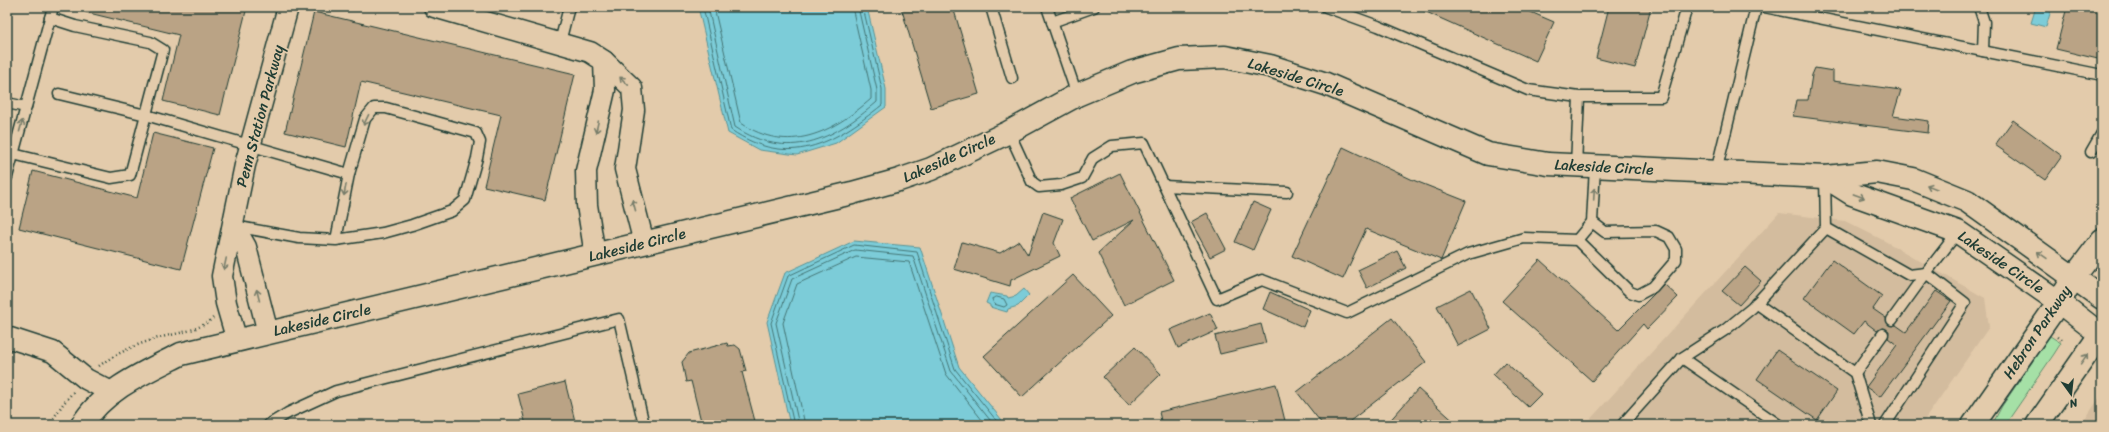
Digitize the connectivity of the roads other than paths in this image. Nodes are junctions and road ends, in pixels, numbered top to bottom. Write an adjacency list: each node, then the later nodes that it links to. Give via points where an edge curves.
1 (53, 7): 13 (lane)
2 (288, 7): 28 (street, Penn Station Parkway)
3 (434, 7): 15 (street)
4 (570, 7): 15 (lane)
5 (992, 7): 19 (lane)
6 (1047, 7): 14 (lane)
7 (1094, 7): 14 (lane)
8 (1326, 7): 22 (lane, via 1378,26 1528,90)
9 (1687, 7): 22 (lane, via 1661,97)
10 (1756, 7): 32 (lane)
11 (1764, 7): 16 (lane)
12 (1979, 7): 16 (lane, via 1984,22)
13 (50, 18): 24 (lane); 25 (lane, via 150,42 163,50)
14 (1052, 22): 21 (lane)
15 (560, 42): 17 (street, via 590,52)
16 (1983, 51): 18 (lane)
17 (604, 61): 45 (street, one-way to 17, via 625,169 634,110 632,88); 46 (street, one-way to 46, via 606,90 586,171 587,205)
18 (2102, 75)
19 (1012, 78)
20 (59, 94): 25 (lane)
21 (1077, 95): 26 (street, Lakeside Circle); 31 (street, Lakeside Circle, via 1132,72 1179,59 1225,57 1270,66 1326,84 1488,154 1548,164)
22 (1579, 97): 31 (lane)
23 (7, 103): 24 (lane)
24 (26, 107): 30 (lane, one-way to 24)
25 (146, 115): 28 (lane); 30 (lane, via 130,175 111,178)
26 (1009, 132): 36 (lane, via 1032,182 1039,187 1061,185 1082,178 1093,158 1112,146 1144,143); 45 (street, Lakeside Circle, via 931,169 899,180)
27 (2102, 133): 29 (lane)
28 (251, 146): 33 (lane); 39 (street, Penn Station Parkway)
29 (2091, 152)
30 (13, 154): 34 (lane)
31 (1585, 166): 32 (street, Lakeside Circle); 38 (lane, one-way to 31)
32 (1716, 172): 35 (street, Lakeside Circle)
33 (349, 174): 42 (lane, one-way to 42); 42 (lane, one-way to 33, via 360,238 412,225 452,211 465,200 480,142 476,133 411,114 374,108 365,119)
34 (7, 177)
35 (1825, 177): 40 (lane); 41 (street, Lakeside Circle, one-way to 41, via 1852,194); 48 (street, Lakeside Circle, one-way to 35, via 1967,202 1913,179 1877,172)
36 (1164, 186): 37 (lane); 43 (lane, via 1217,299 1262,280 1347,313 1468,254 1524,238)
37 (1287, 192)
38 (1592, 222): 43 (lane); 43 (lane, via 1605,232 1656,231 1668,237 1676,249 1676,260 1653,287 1638,295 1630,292)
39 (234, 226): 42 (lane, via 299,238); 53 (street, one-way to 39, via 246,247); 57 (street, Penn Station Parkway, one-way to 57, via 222,276 226,303)
40 (1826, 228): 47 (lane, via 1909,275); 51 (lane)
41 (1958, 232): 47 (lane); 50 (street, Lakeside Circle)
42 (336, 240)
43 (1577, 240)
44 (2102, 240): 48 (street, Hebron Parkway)
45 (644, 243): 46 (street, Lakeside Circle)
46 (595, 255): 53 (street, Lakeside Circle)
47 (1926, 273): 52 (lane); 67 (lane, via 1966,303)
48 (2074, 277): 49 (street, Lakeside Circle); 50 (street, Hebron Parkway)
49 (2102, 298)
50 (2059, 302): 55 (street, Lakeside Circle); 68 (street, Hebron Parkway)
51 (1756, 303): 58 (lane, via 1725,330); 59 (lane)
52 (1892, 320)
53 (268, 333): 57 (street, Lakeside Circle)
54 (1883, 334): 59 (lane)
55 (2101, 334): 69 (street, one-way to 55)
56 (7, 337): 60 (street, via 53,352 86,379)
57 (237, 341): 60 (street, Lakeside Circle, via 181,354 133,378)
58 (1682, 358): 61 (lane); 65 (lane)
59 (1855, 373): 66 (lane)
60 (113, 393): 62 (street, Lakeside Circle, via 90,411)
61 (1628, 423)
62 (82, 425)
63 (268, 425): 64 (lane, via 336,391 619,320)
64 (644, 425)
65 (1779, 425)
66 (1871, 425)
67 (1885, 425)
68 (1973, 425)
69 (2037, 425)

